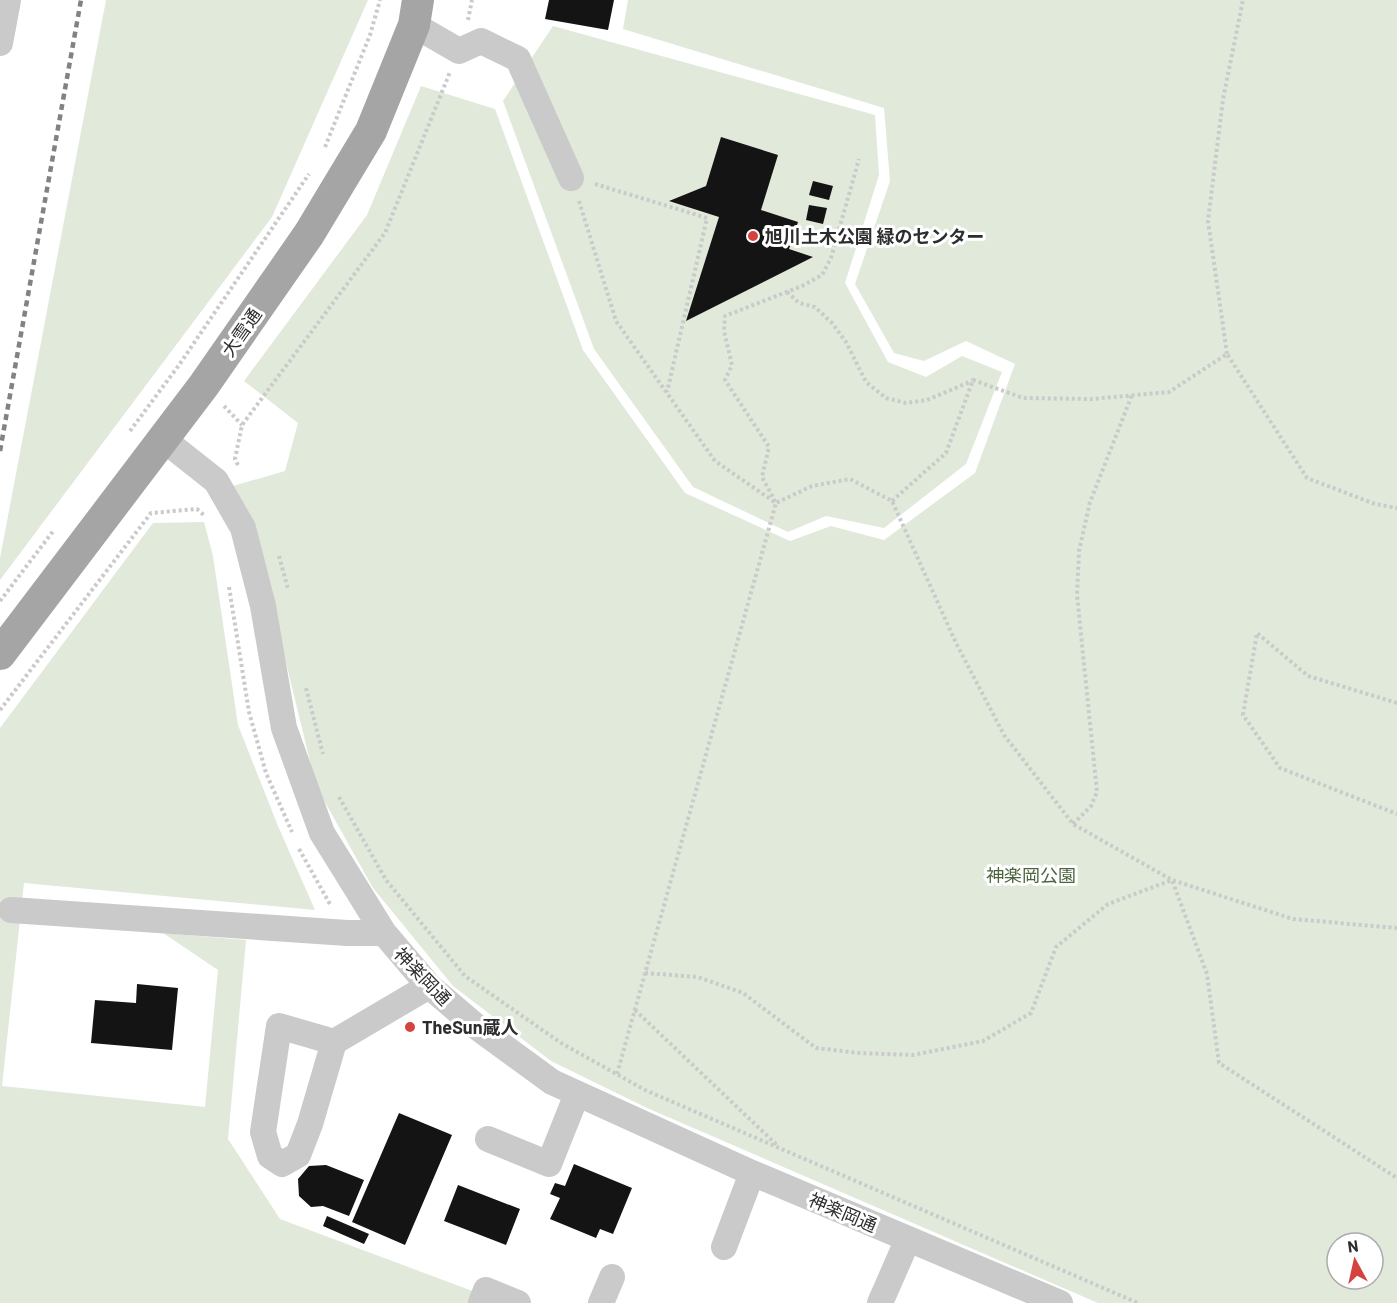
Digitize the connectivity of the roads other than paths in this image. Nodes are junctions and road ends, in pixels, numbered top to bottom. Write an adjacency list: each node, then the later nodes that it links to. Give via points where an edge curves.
1 (8, 0): 3 (street)
2 (416, 12): 4 (street, via 459,51 481,41 518,59); 5 (main road, 大雪通, via 371,131 309,234)
3 (0, 43)
4 (572, 178)
5 (163, 439): 6 (main road, 大雪通); 8 (street, 神楽岡通, via 216,480 243,528 263,606 284,728 322,832)
6 (7, 645)
7 (11, 910): 8 (street)
8 (384, 933): 9 (street, 神楽岡通)
9 (429, 986): 10 (street); 11 (street, 神楽岡通, via 543,1076)
10 (334, 1042): 10 (street, via 298,1155 282,1164 270,1156 263,1132 279,1026)
11 (577, 1094): 12 (street, via 549,1164); 13 (street, 神楽岡通)
12 (488, 1140)
13 (752, 1173): 14 (street, 神楽岡通); 15 (street)
14 (908, 1239): 20 (street); 21 (street, 神楽岡通)
15 (724, 1247)
16 (612, 1277): 19 (street)
17 (480, 1303): 18 (street, via 486,1290)
18 (519, 1303)
19 (601, 1303)
20 (880, 1303)
21 (1060, 1303)

